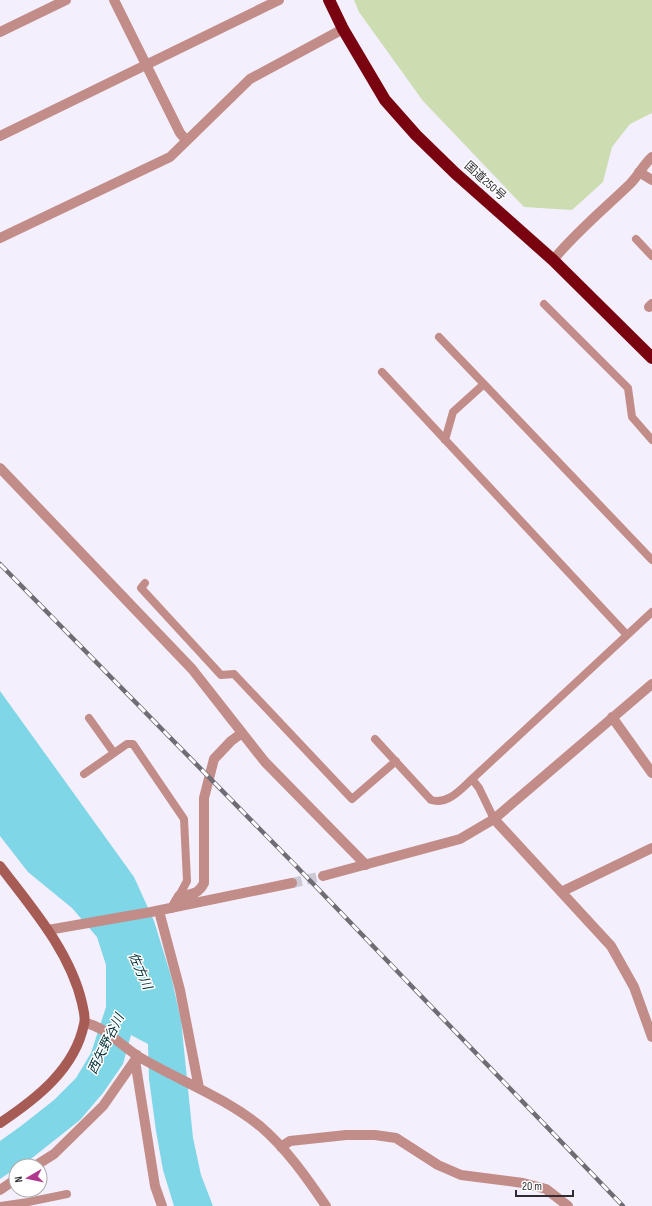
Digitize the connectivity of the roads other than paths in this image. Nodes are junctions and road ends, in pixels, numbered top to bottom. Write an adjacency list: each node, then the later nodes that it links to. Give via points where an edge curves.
1 (66, 0): 6 (street)
2 (114, 0): 7 (street)
3 (279, 0): 7 (street)
4 (329, 0): 5 (highway, 国道250号)
5 (343, 29): 9 (street, via 250,79); 16 (highway, 国道250号, via 385,100 416,135)
6 (0, 32)
7 (147, 64): 8 (street); 9 (street, via 180,133)
8 (0, 136)
9 (186, 140): 13 (street, via 170,157)
10 (652, 157): 11 (street)
11 (639, 172): 12 (street); 16 (street)
12 (652, 180)
13 (0, 238)
14 (636, 240): 15 (lane)
15 (652, 256)
16 (553, 260): 19 (highway, 国道250号)
17 (544, 304): 23 (lane, via 628,388 632,417)
18 (438, 337): 21 (lane)
19 (652, 358)
20 (382, 372): 22 (lane)
21 (484, 384): 22 (lane, via 453,412); 25 (lane)
22 (445, 440): 28 (lane)
23 (652, 440)
24 (0, 468): 32 (street, via 192,669)
25 (652, 560)
26 (145, 583): 35 (lane, via 141,588 221,675 234,674 352,799)
27 (652, 612): 28 (lane)
28 (627, 636): 38 (lane)
29 (652, 684): 31 (street)
30 (89, 718): 34 (lane)
31 (612, 718): 36 (street); 39 (street)
32 (242, 733): 41 (street, via 265,762); 46 (street, via 214,759 204,798 204,883 200,890 193,894)
33 (375, 739): 35 (lane)
34 (114, 753): 37 (lane); 46 (lane, via 127,744 133,744 184,819 186,881)
35 (396, 761): 38 (lane, via 431,800 438,802 452,796)
36 (652, 773)
37 (84, 774)
38 (472, 779): 39 (lane)
39 (494, 819): 41 (street, via 460,839); 45 (street)
40 (652, 848): 45 (street)
41 (366, 865): 43 (street)
42 (0, 866): 49 (street)
43 (323, 876)
44 (292, 883): 47 (street)
45 (561, 892): 51 (street, via 611,946 634,987)
46 (179, 896): 47 (street)
47 (172, 908): 48 (street)
48 (155, 912): 49 (street); 53 (street, via 180,990)
49 (48, 930): 50 (street, via 73,977 80,995)
50 (85, 1023): 52 (street, via 95,1025); 54 (street, via 72,1057 62,1072)
51 (652, 1037)
52 (136, 1056): 53 (street); 56 (street, via 103,1106); 59 (street, via 155,1186)
53 (197, 1087): 55 (street, via 246,1115)
54 (0, 1123)
55 (281, 1147): 60 (street); 61 (street, via 290,1141 346,1135 396,1138 438,1166 461,1175 523,1183 546,1189)
56 (48, 1158)
57 (67, 1194): 58 (lane)
58 (0, 1206)
59 (162, 1206)
60 (326, 1206)
61 (568, 1206)

